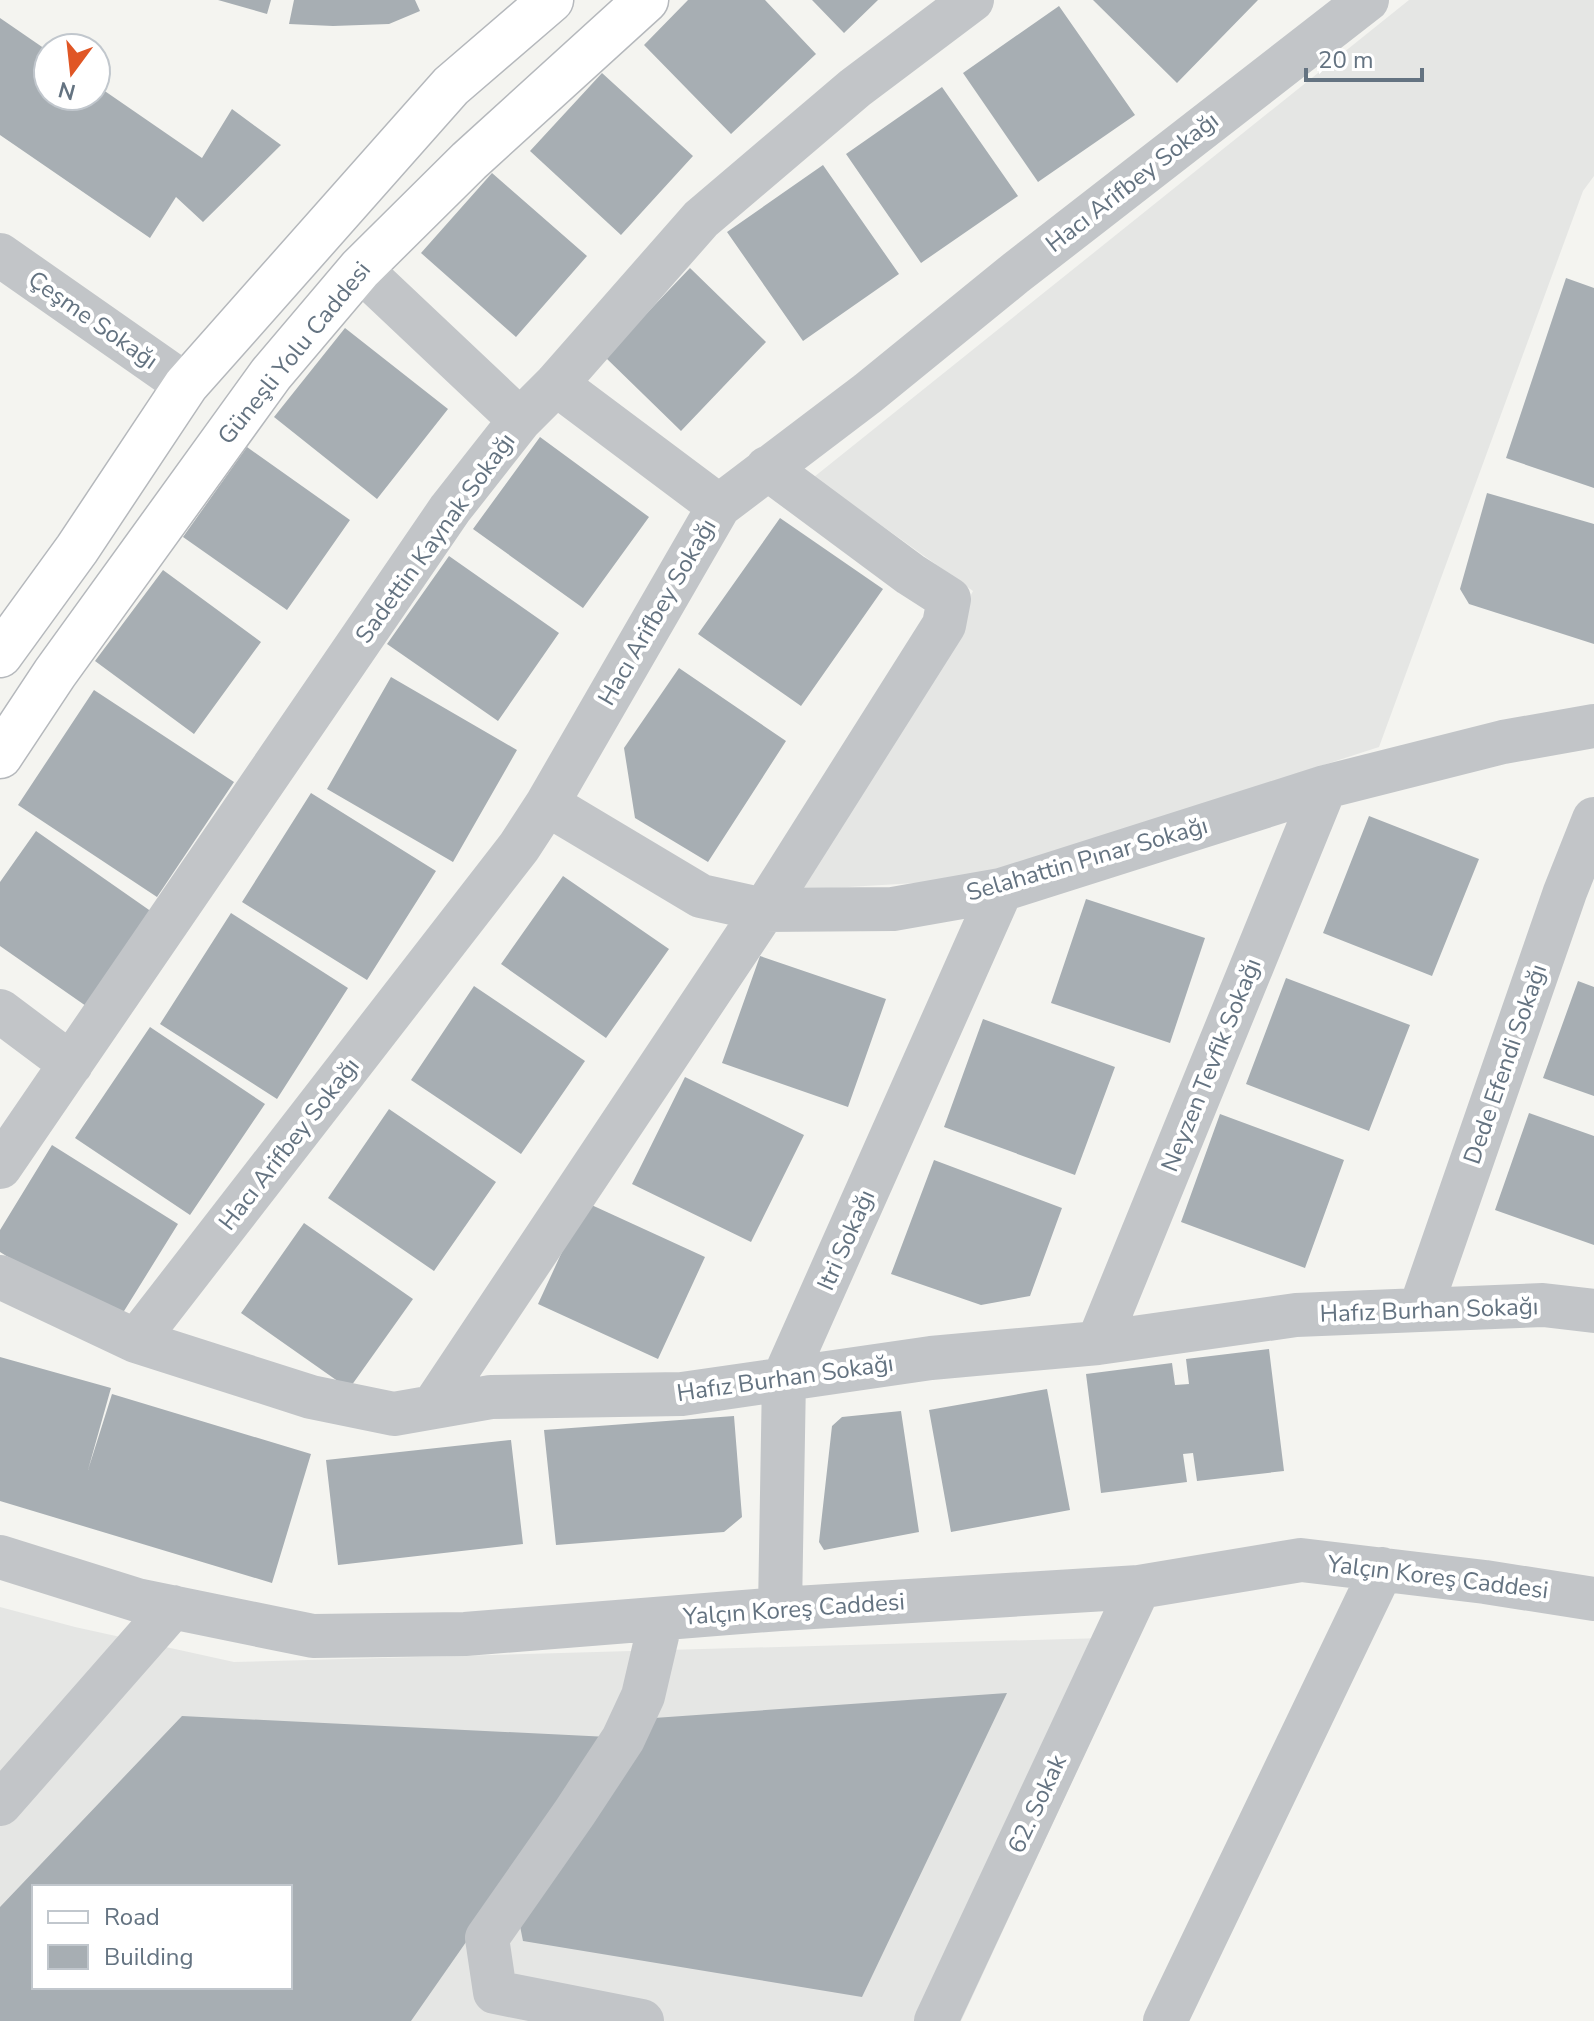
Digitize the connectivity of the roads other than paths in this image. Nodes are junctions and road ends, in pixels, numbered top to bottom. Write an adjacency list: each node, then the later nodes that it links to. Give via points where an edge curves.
1 (551, 0): 8 (main road, via 451,86)
2 (646, 0): 6 (main road, Güneşli Yolu Caddesi)
3 (972, 0): 7 (street, Sadettin Kaynak Sokağı, via 855,88 701,219)
4 (1367, 0): 10 (street, Hacı Arifbey Sokağı)
5 (0, 255): 8 (street, Çeşme Sokağı)
6 (360, 269): 9 (street); 14 (main road, Güneşli Yolu Caddesi, via 271,374)
7 (556, 384): 9 (street, Sadettin Kaynak Sokağı); 11 (street)
8 (186, 385): 12 (main road)
9 (520, 420): 21 (street, Sadettin Kaynak Sokağı, via 450,509)
10 (767, 468): 11 (street, Hacı Arifbey Sokağı); 19 (street, via 949,599 944,625)
11 (719, 506): 16 (street, Hacı Arifbey Sokağı)
12 (0, 655)
13 (1594, 726): 15 (street, Selahattin Pınar Sokağı, via 1503,742)
14 (0, 756)
15 (1325, 787): 18 (street, Selahattin Pınar Sokağı); 27 (street, Neyzen Tevfik Sokağı)
16 (547, 804): 19 (street, Selahattin Pınar Sokağı, via 701,896); 26 (street, Hacı Arifbey Sokağı)
17 (1594, 819): 24 (street, Dede Efendi Sokağı)
18 (1001, 890): 19 (street, Selahattin Pınar Sokağı, via 893,909); 28 (street, Itri Sokağı)
19 (764, 910): 29 (street)
20 (0, 1011): 21 (street)
21 (71, 1064): 22 (street, Sadettin Kaynak Sokağı)
22 (0, 1167)
23 (0, 1277): 26 (street, Hafız Burhan Sokağı)
24 (1420, 1310): 25 (street, Hafız Burhan Sokağı, via 1543,1305); 27 (street, Hafız Burhan Sokağı, via 1296,1315)
25 (1594, 1311)
26 (136, 1341): 29 (street, Hafız Burhan Sokağı, via 311,1397 394,1414)
27 (1098, 1343): 28 (street, Hafız Burhan Sokağı)
28 (784, 1378): 29 (street, Hafız Burhan Sokağı, via 682,1394 491,1397); 35 (street, Itri Sokağı)
29 (433, 1407)
30 (0, 1557): 34 (street, Yalçın Koreş Caddesi)
31 (1382, 1569): 32 (street, Yalçın Koreş Caddesi, via 1301,1560); 33 (street, Yalçın Koreş Caddesi); 40 (street)
32 (1139, 1587): 35 (street, Yalçın Koreş Caddesi); 39 (street, 62. Sokak)
33 (1594, 1599)
34 (173, 1607): 36 (street, Yalçın Koreş Caddesi, via 313,1636 465,1634); 37 (street)
35 (780, 1609): 36 (street, Yalçın Koreş Caddesi)
36 (661, 1619): 38 (street, via 643,1696 623,1739 487,1938 495,1992)
37 (0, 1804)
38 (642, 2021)
39 (936, 2021)
40 (1165, 2021)

